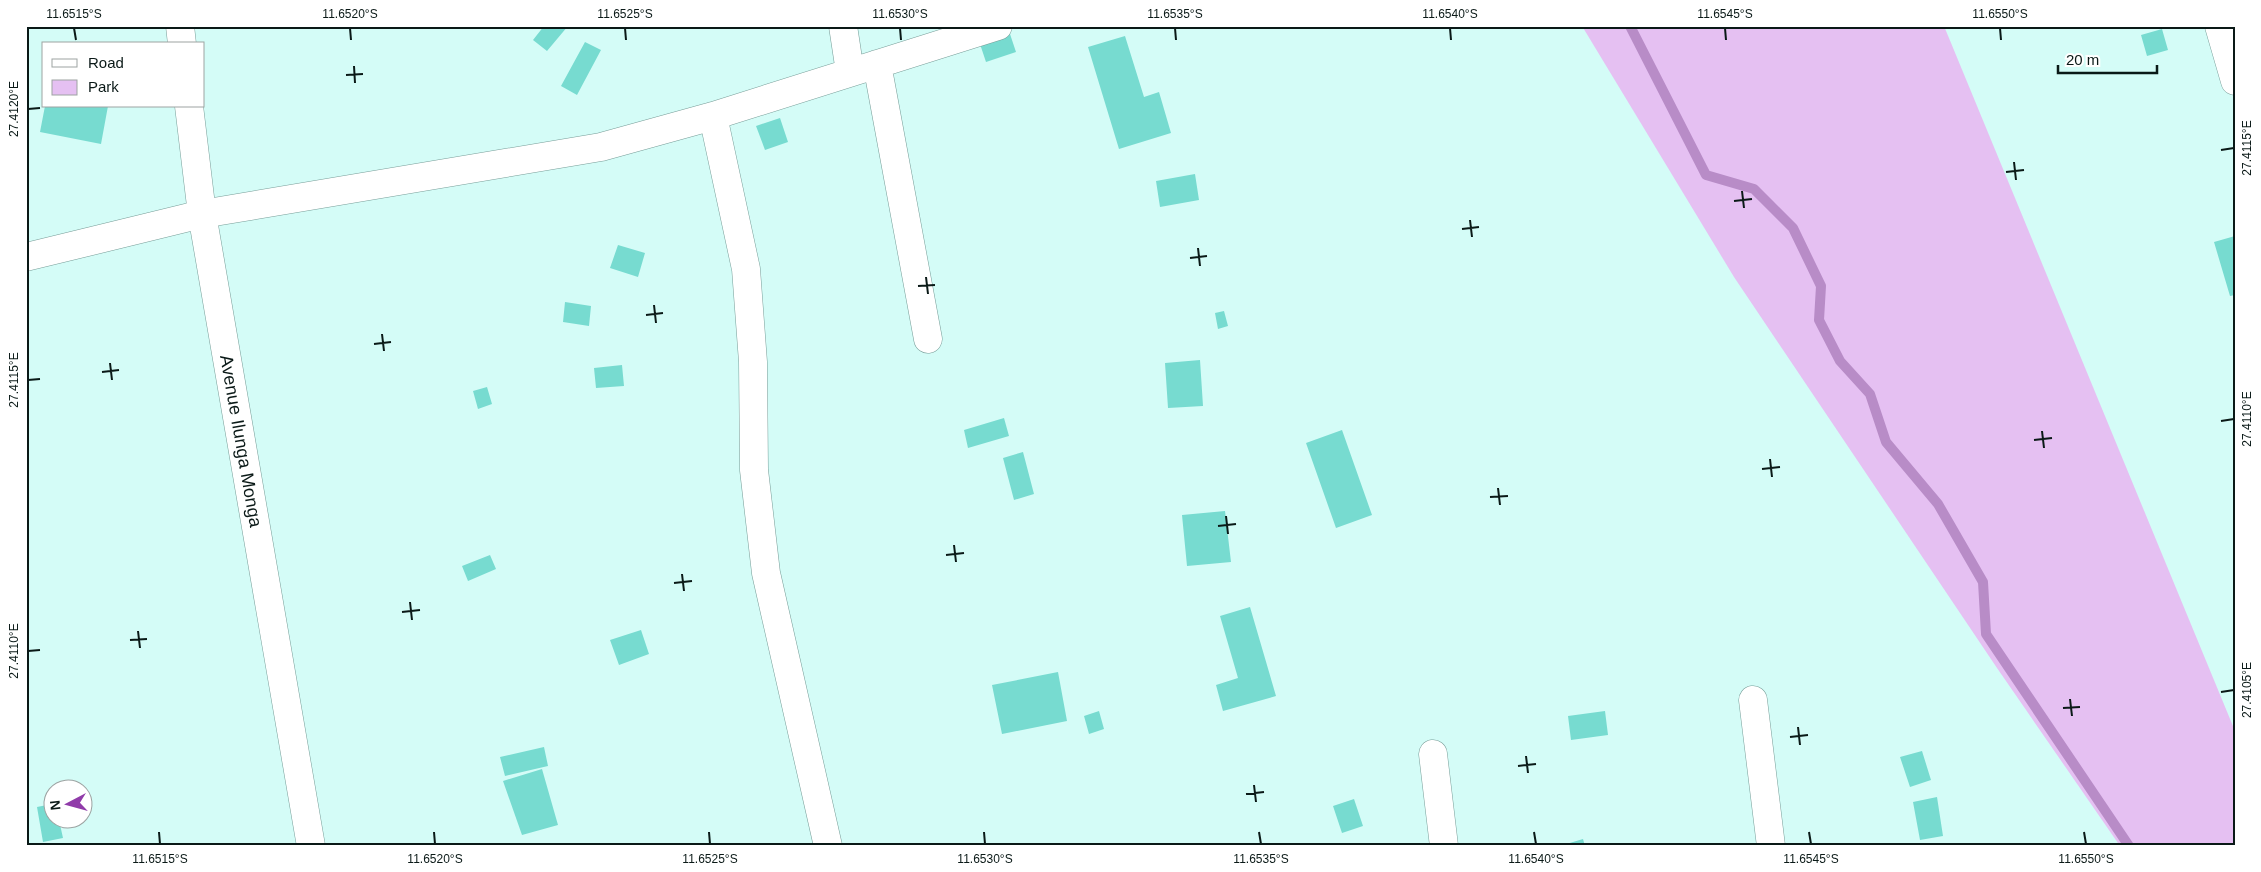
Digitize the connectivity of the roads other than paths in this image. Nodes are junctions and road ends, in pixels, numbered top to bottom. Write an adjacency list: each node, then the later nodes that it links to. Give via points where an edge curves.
1 (180, 26): 5 (street)
2 (843, 26): 7 (street)
3 (998, 26): 6 (street)
4 (2219, 26): 8 (street)
5 (182, 42)
6 (877, 64): 7 (street); 13 (street)
7 (850, 72): 10 (street)
8 (2235, 81)
9 (189, 108): 11 (street, Avenue Ilunga Monga)
10 (713, 116): 11 (street, via 601,147); 17 (street, via 746,269 753,362 754,470 766,573)
11 (202, 214): 12 (street); 16 (street, Avenue Ilunga Monga)
12 (26, 257)
13 (928, 339)
14 (1752, 700): 19 (street)
15 (1433, 754): 18 (street)
16 (312, 846)
17 (828, 846)
18 (1444, 846)
19 (1771, 846)

